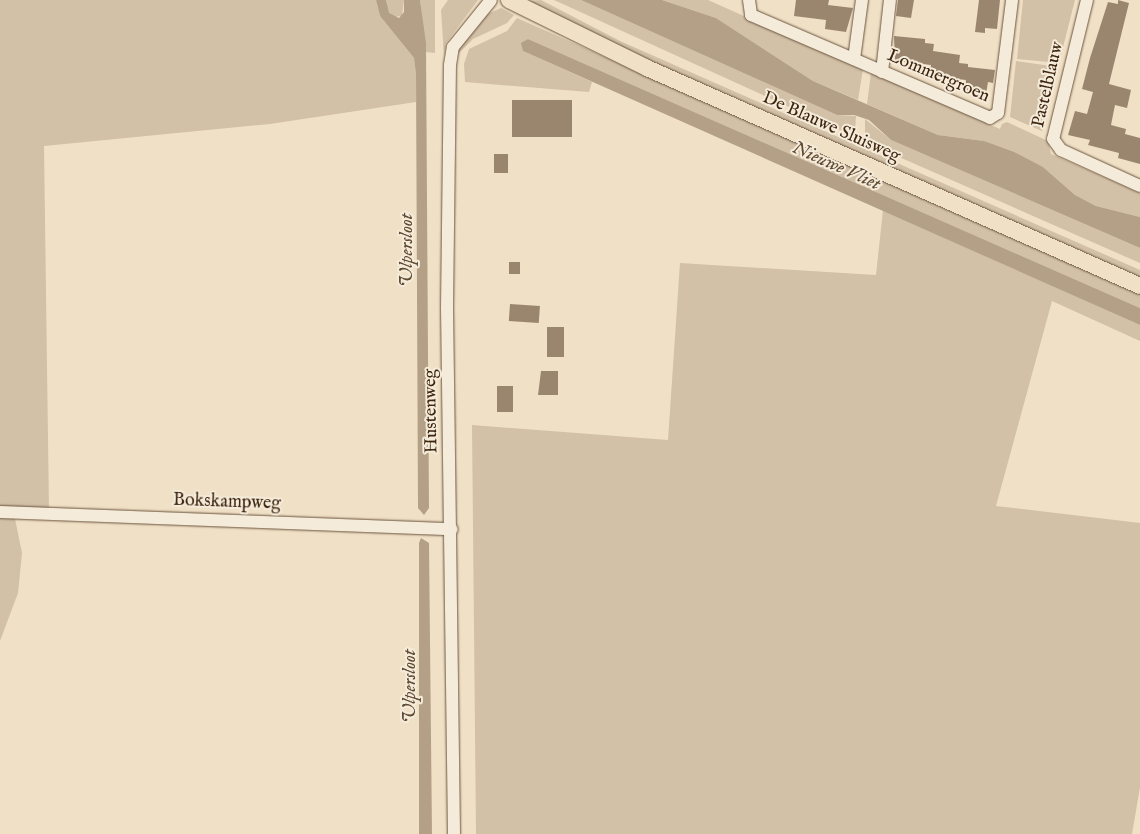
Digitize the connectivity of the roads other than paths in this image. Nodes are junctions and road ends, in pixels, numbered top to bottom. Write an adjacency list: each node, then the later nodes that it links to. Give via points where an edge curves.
1 (491, 0): 13 (street, Hustenweg, via 453,47 450,65 447,308)
2 (509, 0): 11 (main road, De Blauwe Sluisweg, via 647,68)
3 (749, 0): 8 (street, Lommergroen, via 751,15)
4 (862, 0): 8 (street)
5 (890, 0): 9 (street)
6 (1012, 0): 9 (street, Lommergroen, via 998,113 990,118)
7 (1088, 0): 10 (street, Pastelblauw, via 1053,139 1061,150)
8 (854, 59): 9 (street, Lommergroen)
9 (882, 72)
10 (1140, 186)
11 (1140, 286)
12 (0, 512): 13 (street, Bokskampweg)
13 (452, 529): 14 (street, Hustenweg)
14 (454, 834)

